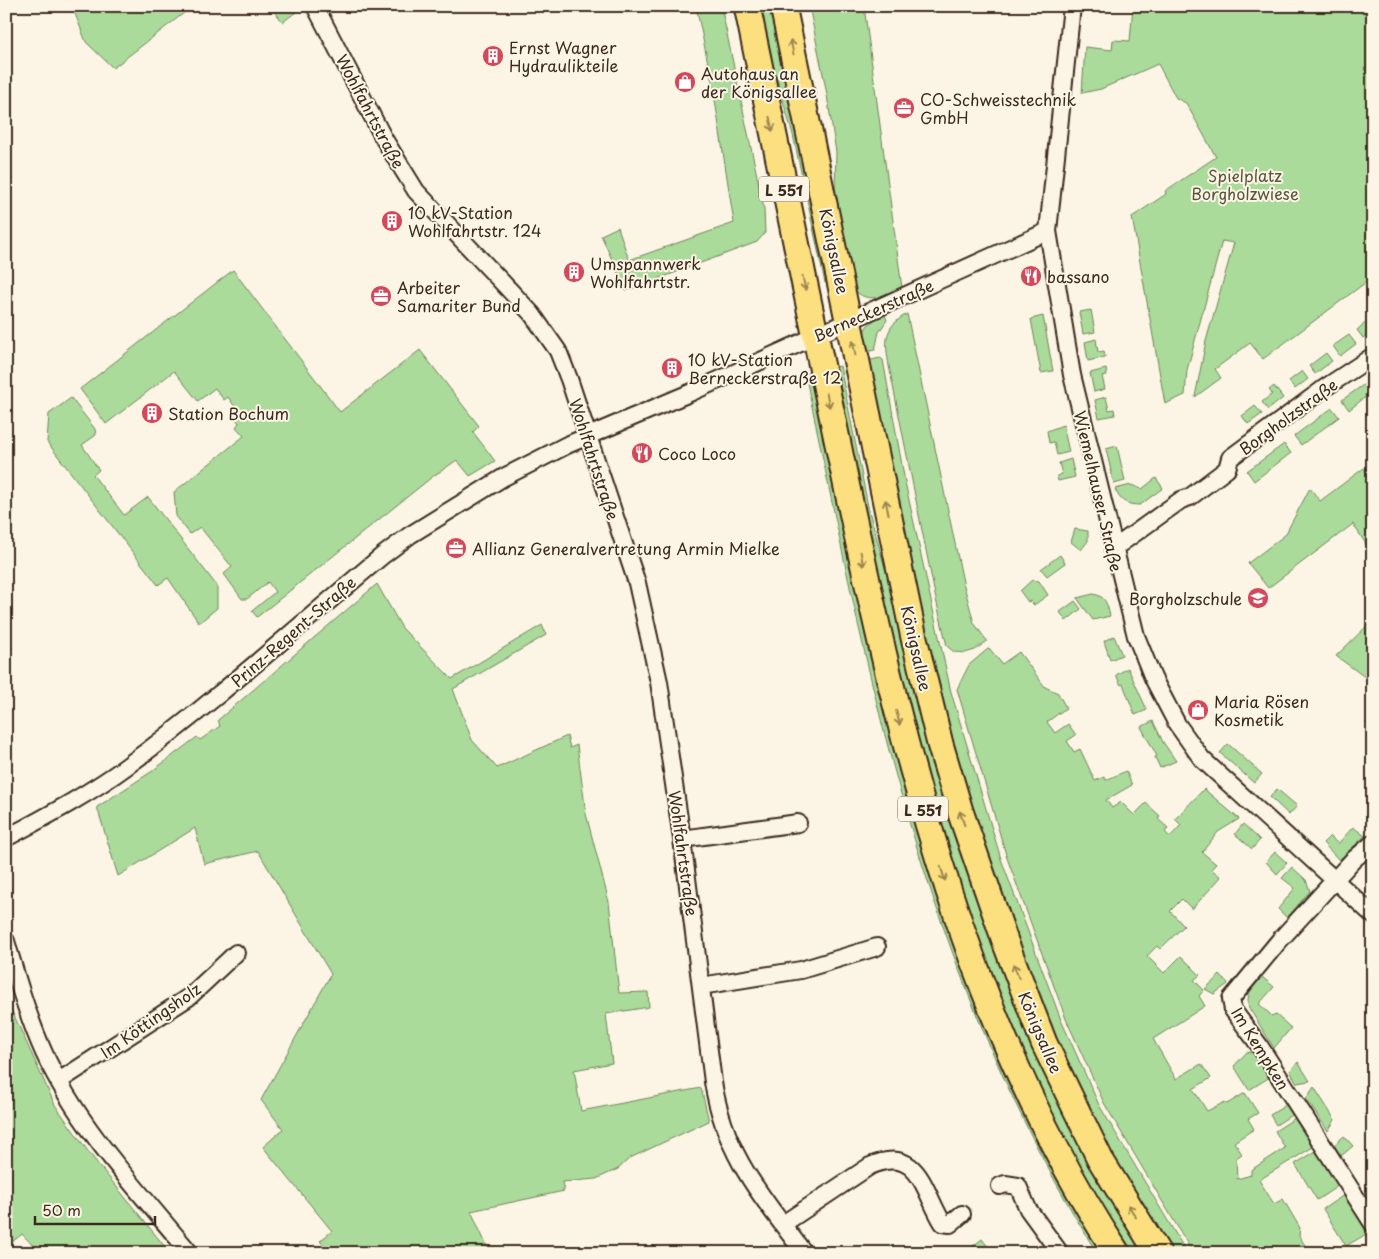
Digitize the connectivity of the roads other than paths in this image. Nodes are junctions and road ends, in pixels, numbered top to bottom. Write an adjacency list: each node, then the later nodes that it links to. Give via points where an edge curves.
1 (315, 6): 9 (street, Wohlfahrtstraße, via 384,140 416,191 532,314 558,351)
2 (747, 6): 7 (main road, L 551, one-way to 7)
3 (783, 6): 6 (main road, Königsallee / L 551, one-way to 3)
4 (1072, 6): 5 (street, Wiemelhauser Straße)
5 (1048, 230): 6 (street, Berneckerstraße); 10 (street, Wiemelhauser Straße, via 1072,375)
6 (849, 320): 7 (street, Berneckerstraße); 30 (main road, Königsallee / L 551, one-way to 6, via 1100,1159 1044,1043 960,810 914,638)
7 (815, 336): 9 (street, Berneckerstraße); 29 (main road, L 551, one-way to 29, via 887,674 914,780 944,877 1024,1085 1062,1162)
8 (1373, 356): 10 (street, Borgholzstraße, via 1230,458 1228,469)
9 (588, 436): 12 (street, Prinz-Regent-Straße, via 504,477 410,535 191,718 72,802); 13 (street, Wohlfahrtstraße, via 637,583 645,617 665,718)
10 (1113, 549): 15 (street, Wiemelhauser Straße, via 1139,643 1153,678 1188,743)
11 (798, 823): 13 (street)
12 (6, 838)
13 (682, 839): 20 (street, Wohlfahrtstraße)
14 (1373, 843): 15 (street, Im Kempken)
15 (1334, 881): 16 (street, Wiemelhauser Straße); 25 (street, Im Kempken, via 1231,999 1233,1010 1259,1045)
16 (1373, 915)
17 (6, 941): 21 (street, via 34,1026)
18 (877, 947): 20 (street, via 801,970)
19 (236, 953): 21 (street, Im Köttingsholz, via 189,997)
20 (701, 986): 24 (street, Wohlfahrtstraße, via 713,1082 723,1127 738,1162)
21 (59, 1081): 26 (street, via 105,1152)
22 (1000, 1186): 28 (street, via 1018,1186 1028,1209)
23 (962, 1214): 24 (street, via 950,1224 943,1223 919,1174 898,1160 884,1160)
24 (783, 1224): 27 (street, Wohlfahrtstraße)
25 (1373, 1224)
26 (190, 1253)
27 (804, 1253)
28 (1060, 1253)
29 (1116, 1253)
30 (1158, 1253)

